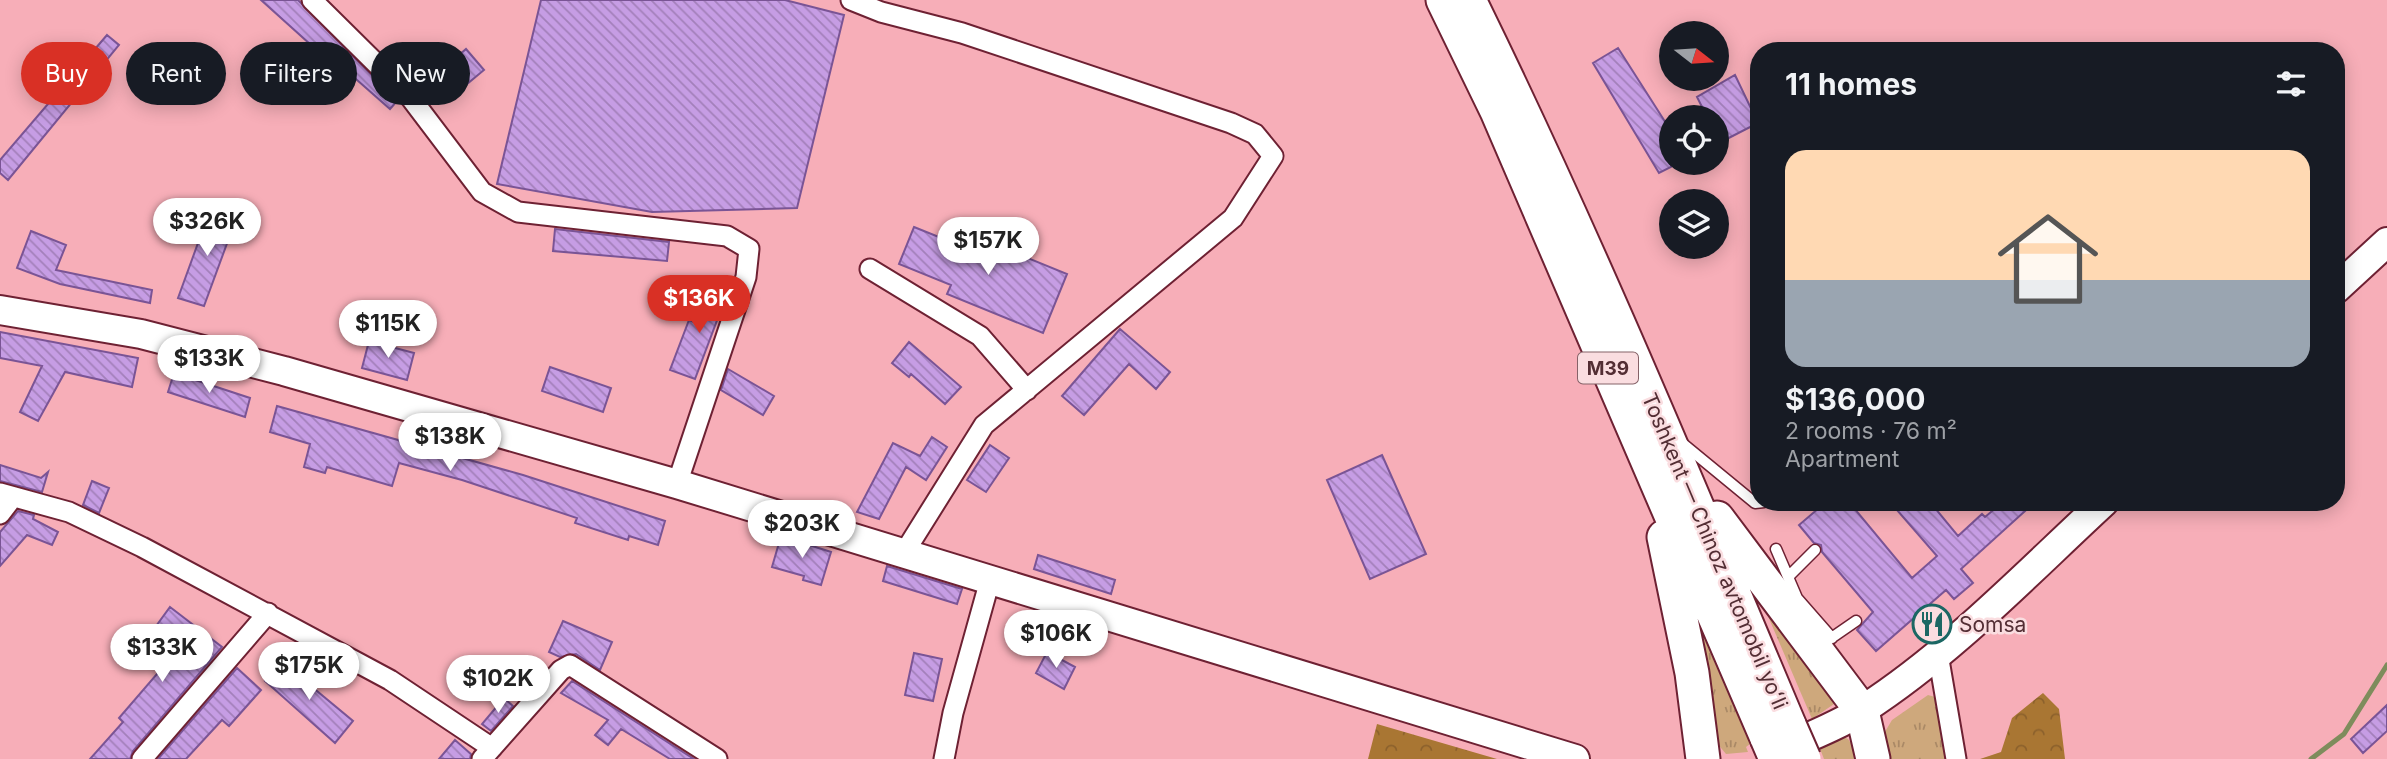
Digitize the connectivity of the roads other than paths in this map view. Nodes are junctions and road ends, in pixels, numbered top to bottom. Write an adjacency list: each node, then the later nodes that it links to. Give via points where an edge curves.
1 (312, 0): 11 (street, via 410,97 482,192 517,212 727,236 749,248 746,277)
2 (851, 0): 9 (street, via 1231,123 1255,135 1273,156 1233,218)
3 (1443, 0): 10 (highway, Toshkent — Chinoz avtomobil yoʻli / M39)
4 (1469, 0): 10 (highway, Toshkent — Chinoz avtomobil yoʻli / M39, via 1516,95)
5 (2387, 242): 7 (main road)
6 (870, 269): 9 (street, via 981,336)
7 (2345, 281)
8 (0, 310): 11 (main road, via 154,337)
9 (1027, 390): 18 (street, via 984,425)
10 (1652, 436): 13 (lane); 20 (highway); 26 (highway, Toshkent — Chinoz avtomobil yoʻli / M39); 32 (highway)
11 (677, 484): 18 (main road)
12 (6, 495): 15 (street); 21 (street, via 69,512)
13 (1750, 499)
14 (2094, 511): 24 (main road)
15 (0, 514)
16 (1776, 549): 20 (lane)
17 (1815, 550): 20 (lane)
18 (904, 553): 19 (main road)
19 (990, 580): 30 (street); 31 (main road)
20 (1789, 594): 23 (highway)
21 (268, 613): 27 (street, via 390,680); 28 (street)
22 (1856, 621): 23 (lane)
23 (1823, 643): 25 (highway)
24 (1938, 654): 25 (main road); 35 (street)
25 (1862, 711): 26 (main road); 34 (highway)
26 (1773, 746): 33 (highway, Toshkent — Chinoz avtomobil yoʻli / M39, bridge)
27 (487, 753): 29 (street, via 570,665)
28 (142, 759)
29 (717, 759)
30 (944, 759)
31 (1575, 759)
32 (1703, 759)
33 (1804, 759)
34 (1873, 759)
35 (1956, 759)

